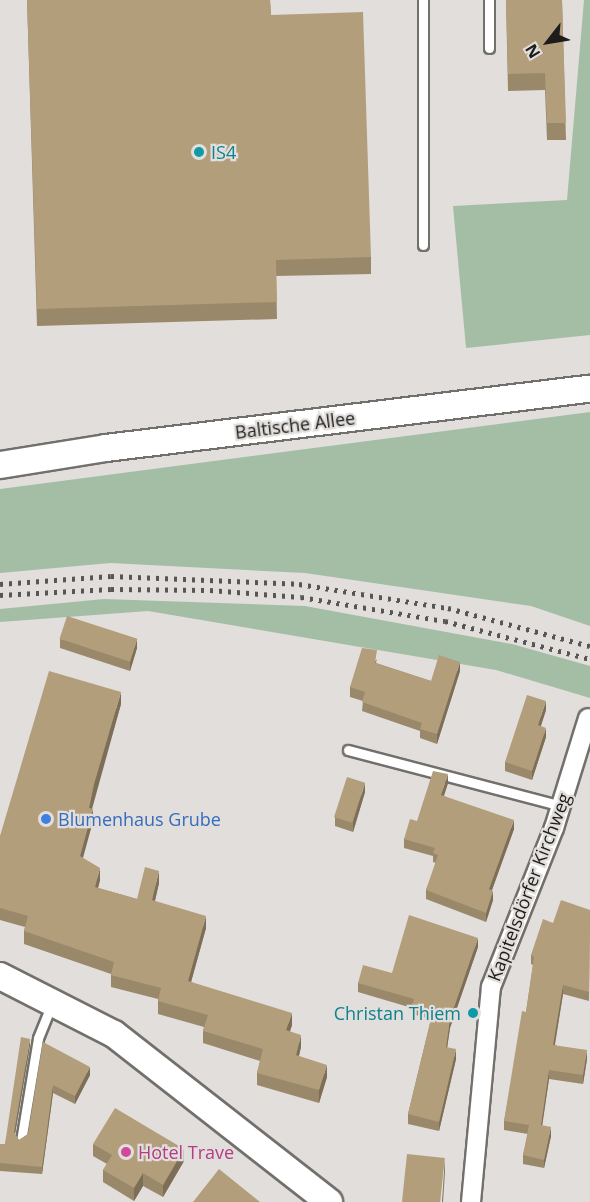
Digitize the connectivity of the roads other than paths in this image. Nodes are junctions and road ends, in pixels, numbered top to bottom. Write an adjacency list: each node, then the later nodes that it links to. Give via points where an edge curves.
1 (423, 0): 4 (lane)
2 (489, 0): 3 (lane)
3 (489, 48)
4 (423, 245)
5 (590, 389): 6 (main road, Baltische Allee, via 106,448)
6 (0, 465)
7 (588, 718): 9 (street, Kapitelsdörfer Kirchweg)
8 (348, 750): 9 (lane)
9 (561, 806): 14 (street, Kapitelsdörfer Kirchweg, via 491,987)
10 (0, 976): 11 (main road)
11 (53, 1002): 12 (lane, via 38,1038); 13 (main road, via 114,1034)
12 (21, 1141)
13 (328, 1202)
14 (471, 1202)

